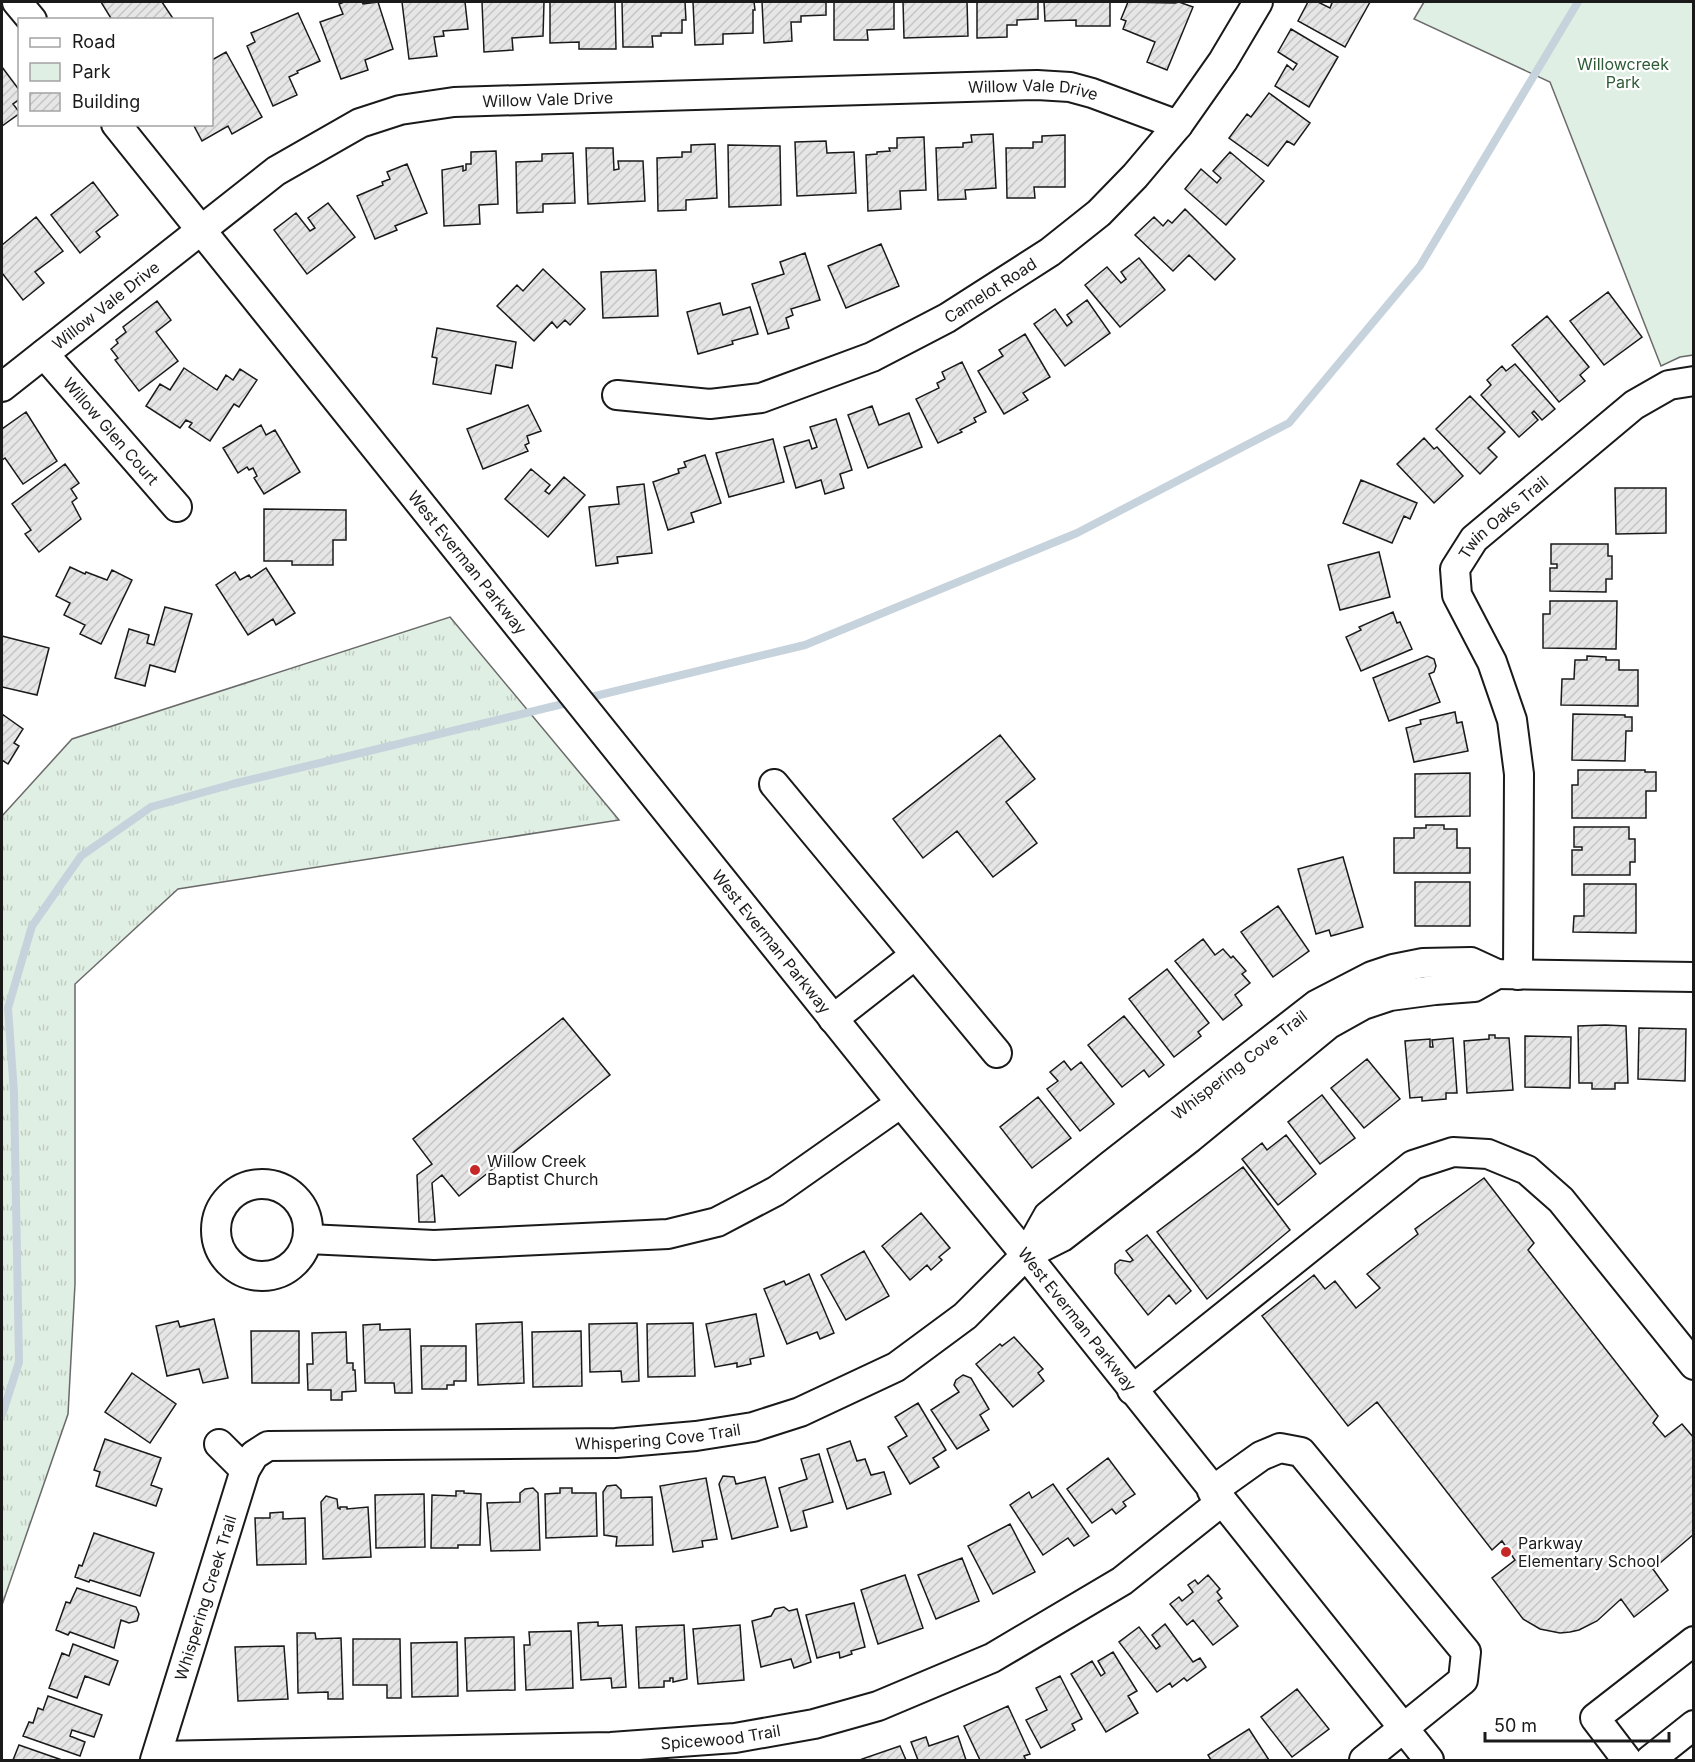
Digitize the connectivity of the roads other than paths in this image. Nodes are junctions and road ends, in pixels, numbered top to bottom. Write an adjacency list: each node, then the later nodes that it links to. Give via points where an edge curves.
1 (17, 2): 3 (street)
2 (1258, 2): 4 (street, Camelot Road)
3 (30, 18)
4 (1178, 125): 6 (street, Willow Vale Drive, via 1092,93 1037,85 454,102 400,110 360,123 276,171); 10 (street, Camelot Road, via 1099,213 1050,252 947,318 872,357 760,398 710,404)
5 (118, 126): 6 (street, West Everman Parkway)
6 (200, 229): 7 (street, Willow Vale Drive); 16 (street, West Everman Parkway)
7 (44, 354): 9 (street, Willow Vale Drive); 11 (street, Willow Glen Court)
8 (1694, 381): 14 (street, Twin Oaks Trail, via 1669,385 1634,405 1474,539 1455,569 1457,595 1492,662 1512,720 1519,774)
9 (2, 387)
10 (617, 395)
11 (177, 507)
12 (774, 784): 13 (street)
13 (915, 956): 16 (street); 17 (street)
14 (1508, 974): 15 (street, Whispering Cove Trail); 20 (street, Whispering Cove Trail, via 1474,987 1390,996 1289,1041 1190,1138 1119,1175 1062,1237)
15 (1694, 977)
16 (833, 1019): 18 (street, West Everman Parkway)
17 (997, 1053)
18 (901, 1103): 19 (street, via 776,1191 717,1222 669,1234 434,1245); 20 (street, West Everman Parkway)
19 (308, 1239)
20 (1026, 1255): 22 (street, West Everman Parkway); 24 (street, Whispering Cove Trail, via 965,1316 896,1367 800,1412 753,1426 616,1443 268,1446 254,1455)
21 (1694, 1365): 22 (street, via 1561,1200 1527,1170 1488,1154 1452,1152 1413,1165)
22 (1132, 1390): 25 (street, West Everman Parkway)
23 (219, 1444): 24 (street)
24 (244, 1470): 29 (street, Whispering Creek Trail)
25 (1217, 1496): 28 (street, West Everman Parkway); 28 (street, Spicewood Trail, via 1261,1456 1280,1448 1301,1452 1466,1652 1463,1680); 29 (street, Spicewood Trail, via 1122,1581 992,1658 878,1706 814,1724 735,1738 610,1747)
26 (1694, 1641): 32 (street, via 1595,1718)
27 (1694, 1725): 33 (street)
28 (1402, 1728): 30 (street, Spicewood Trail); 31 (street, West Everman Parkway)
29 (156, 1758)
30 (1364, 1761)
31 (1429, 1761)
32 (1627, 1761)
33 (1650, 1761)

